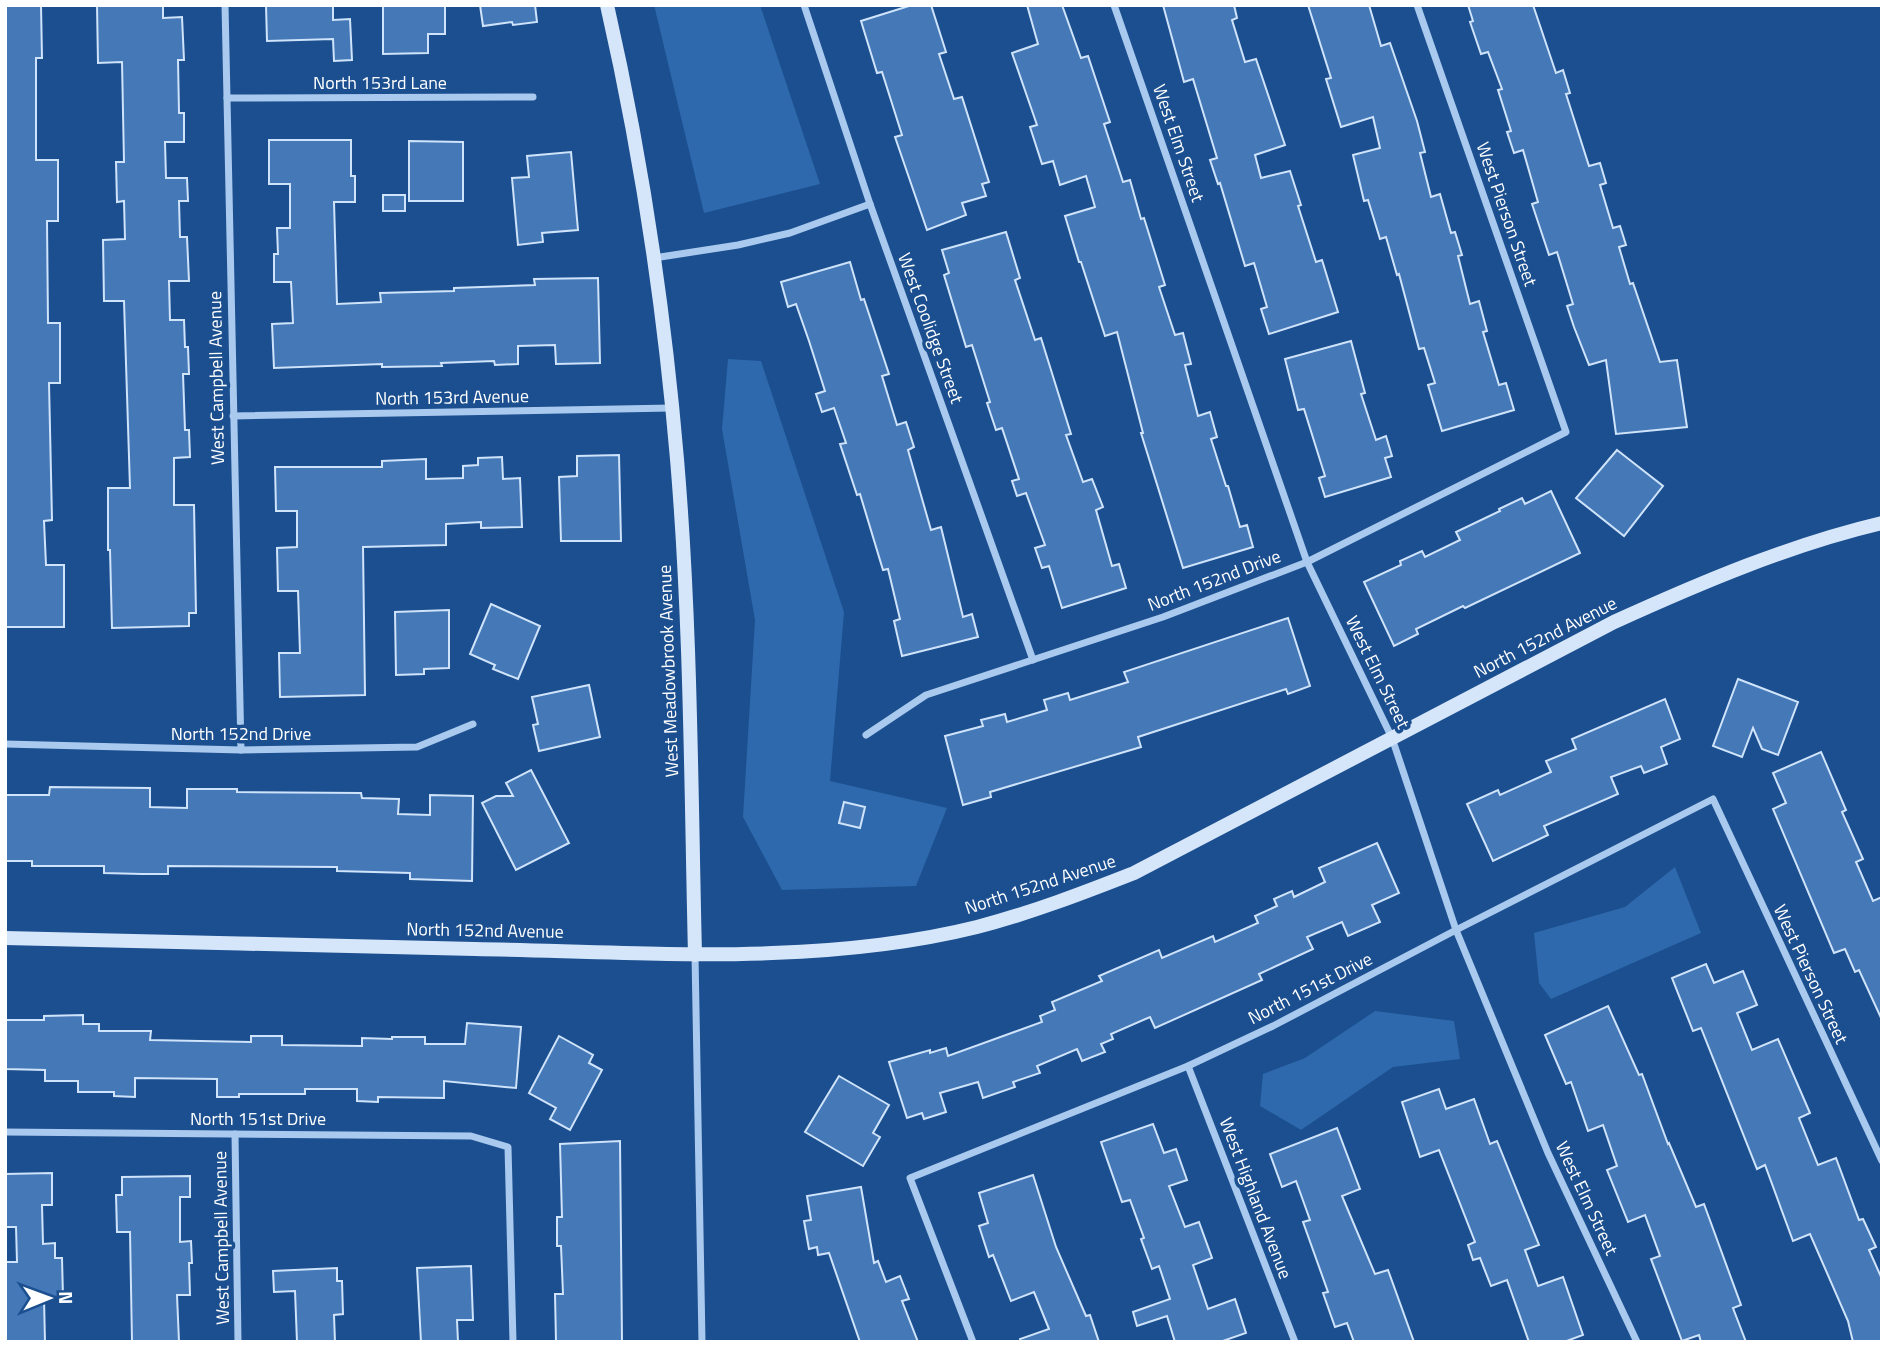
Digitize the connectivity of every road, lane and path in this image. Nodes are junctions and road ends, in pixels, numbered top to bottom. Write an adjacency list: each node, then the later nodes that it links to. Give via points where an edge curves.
1 (225, 5): 6 (street, West Campbell Avenue)
2 (607, 5): 9 (street, West Meadowbrook Avenue)
3 (804, 5): 8 (street, West Coolidge Street)
4 (1114, 5): 14 (street, West Elm Street)
5 (1417, 5): 12 (street, West Pierson Street)
6 (227, 97): 7 (street, North 153rd Lane); 11 (street, West Campbell Avenue)
7 (533, 97)
8 (870, 204): 9 (street, via 790,233); 15 (street, West Coolidge Street)
9 (653, 258): 10 (street, West Meadowbrook Avenue)
10 (672, 408): 11 (street, North 153rd Avenue); 24 (street, West Meadowbrook Avenue, via 688,641)
11 (233, 416): 20 (street, West Campbell Avenue)
12 (1566, 432): 14 (street, North 152nd Drive)
13 (1882, 523): 18 (street, North 152nd Avenue, via 1763,559 1651,605)
14 (1307, 562): 15 (street, North 152nd Drive); 18 (street, West Elm Street)
15 (1033, 660): 17 (street, North 152nd Drive, via 926,695)
16 (473, 724): 20 (street, North 152nd Drive, via 417,747)
17 (866, 734)
18 (1392, 738): 22 (street, West Elm Street); 24 (street, North 152nd Avenue, via 1135,873 1017,915 905,940 818,950)
19 (5, 744): 20 (street, North 152nd Drive)
20 (241, 750)
21 (1713, 799): 22 (street, North 151st Drive); 28 (street, West Pierson Street)
22 (1456, 930): 25 (street, North 151st Drive); 34 (street, West Elm Street, via 1548,1153)
23 (5, 938): 24 (street, North 152nd Avenue)
24 (695, 955): 31 (street, West Meadowbrook Avenue)
25 (1188, 1066): 32 (street, North 151st Drive, via 910,1178); 33 (street, West Highland Avenue)
26 (5, 1132): 27 (street, North 151st Drive)
27 (235, 1134): 29 (street, West Campbell Avenue); 30 (street, North 151st Drive, via 471,1136 508,1147)
28 (1882, 1161)
29 (238, 1342)
30 (513, 1342)
31 (702, 1342)
32 (973, 1342)
33 (1295, 1342)
34 (1637, 1342)

